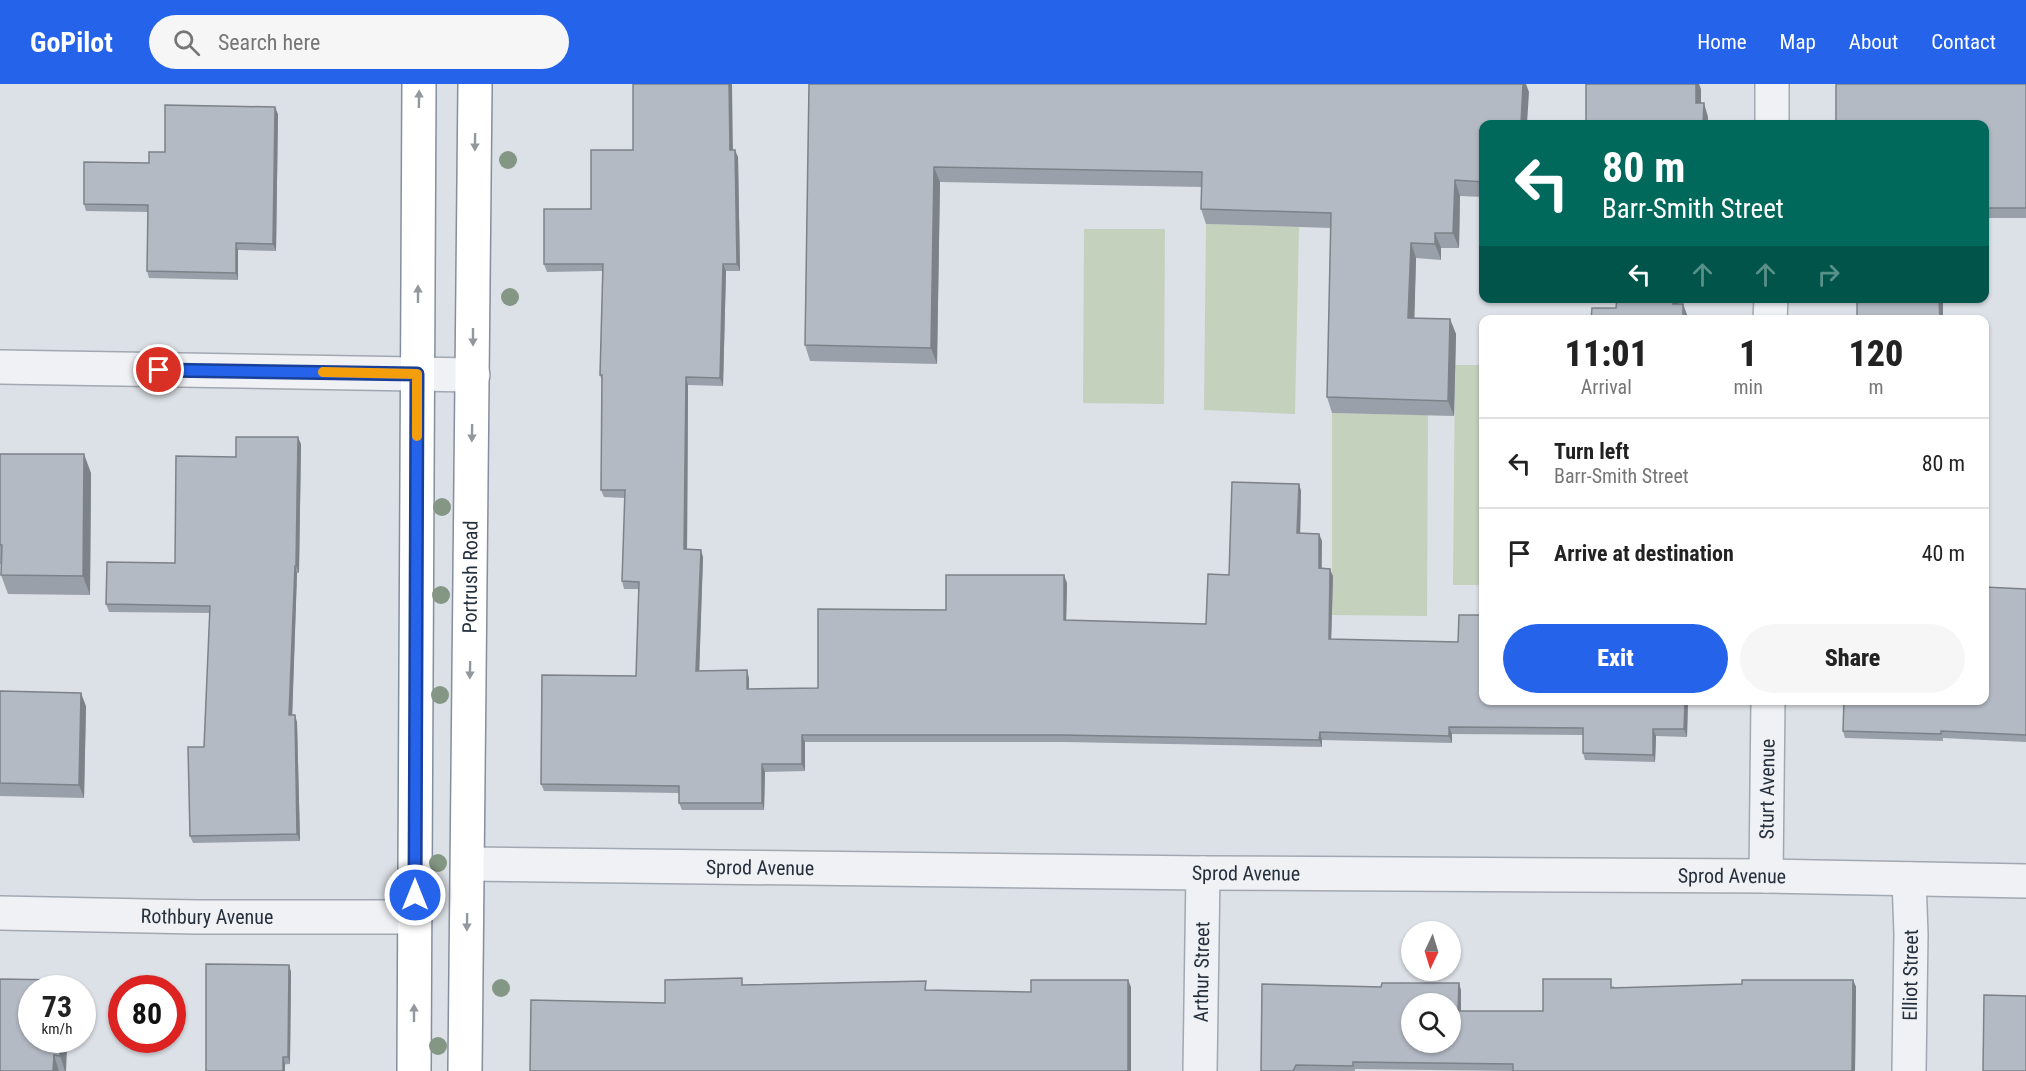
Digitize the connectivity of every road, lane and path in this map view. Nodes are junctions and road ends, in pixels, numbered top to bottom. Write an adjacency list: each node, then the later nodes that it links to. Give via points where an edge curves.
1 (419, 84): 6 (highway, one-way to 1)
2 (475, 84): 7 (highway, Portrush Road, one-way to 7)
3 (1772, 84): 4 (street)
4 (1772, 120)
5 (0, 367): 6 (street)
6 (417, 374): 7 (street); 15 (highway)
7 (473, 375): 9 (highway, Portrush Road, one-way to 9)
8 (1768, 705): 11 (street, Sturt Avenue)
9 (468, 864): 10 (street, Sprod Avenue); 17 (highway, Portrush Road, one-way to 17)
10 (1203, 873): 11 (street, Sprod Avenue); 18 (street, Arthur Street)
11 (1766, 876): 12 (street, Sprod Avenue)
12 (1909, 879): 13 (street, Sprod Avenue); 19 (street, Elliot Street)
13 (2026, 881)
14 (0, 913): 15 (street, Rothbury Avenue)
15 (415, 917): 16 (highway, one-way to 15)
16 (414, 1071)
17 (465, 1071)
18 (1200, 1071)
19 (1909, 1071)

